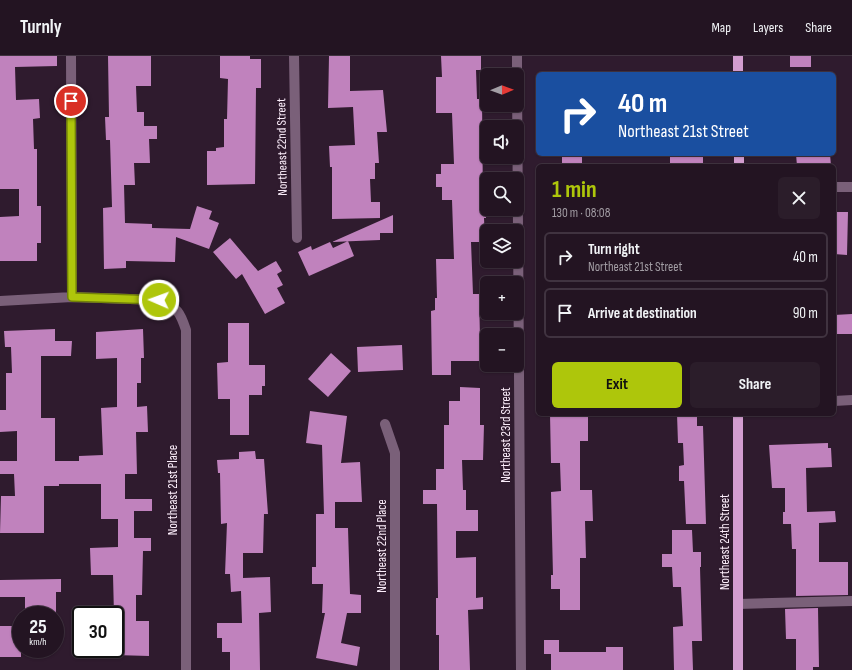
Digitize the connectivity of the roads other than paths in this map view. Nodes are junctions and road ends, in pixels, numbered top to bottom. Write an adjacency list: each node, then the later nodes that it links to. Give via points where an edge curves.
1 (71, 56): 11 (street)
2 (294, 56): 10 (street, Northeast 22nd Street)
3 (517, 56): 5 (street)
4 (738, 56): 6 (main road)
5 (517, 68)
6 (738, 72)
7 (517, 112): 21 (street, Northeast 23rd Street)
8 (836, 187): 9 (street)
9 (852, 187)
10 (297, 238)
11 (72, 297): 12 (street); 19 (street, Northeast 21st Place, via 159,300 172,305 180,312 186,330)
12 (0, 300)
13 (836, 400): 14 (street)
14 (852, 400)
15 (738, 416): 18 (main road, Northeast 24th Street)
16 (385, 424): 20 (street, Northeast 22nd Place, via 395,453)
17 (852, 601): 18 (street)
18 (738, 604): 22 (main road, Northeast 24th Street)
19 (186, 670)
20 (395, 670)
21 (521, 670)
22 (738, 670)

